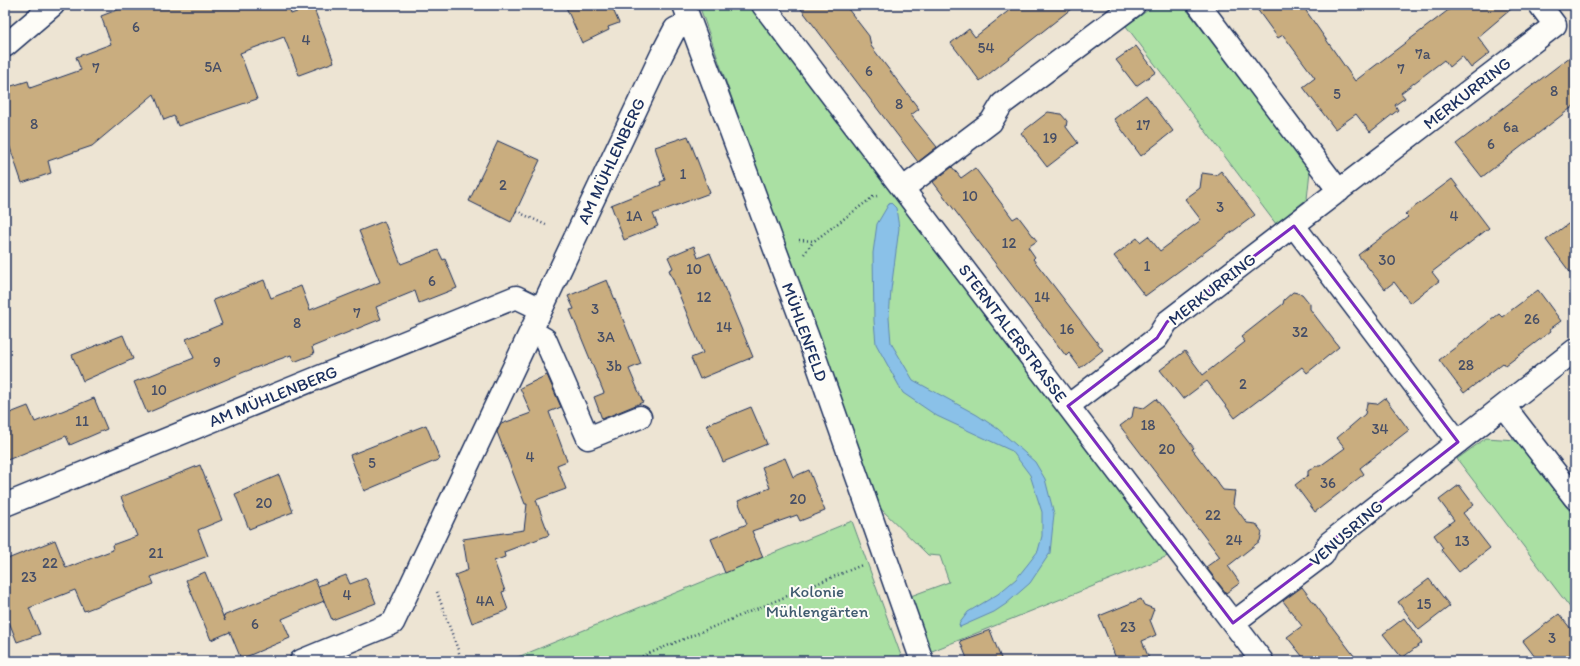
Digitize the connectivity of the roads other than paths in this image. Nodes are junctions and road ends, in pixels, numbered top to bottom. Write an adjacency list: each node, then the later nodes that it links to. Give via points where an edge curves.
1 (53, 5): 7 (street)
2 (763, 5): 8 (street, STERNTALERSTRASSE)
3 (1198, 5): 9 (street)
4 (1540, 5): 9 (street, MERKURRING, via 1555,25)
5 (1130, 6): 8 (street, via 1002,104 991,122)
6 (687, 14): 11 (street, AM MÜHLENBERG, via 675,29); 22 (street, MÜHLENFELD, via 770,236)
7 (5, 46)
8 (902, 187): 14 (street, STERNTALERSTRASSE)
9 (1339, 191): 10 (street, MERKURRING)
10 (1294, 226): 14 (street, MERKURRING, via 1167,322 1157,338); 17 (street)
11 (542, 309): 12 (street, AM MÜHLENBERG); 19 (street, AM MÜHLENBERG, via 516,297)
12 (531, 331): 16 (street, via 545,339 588,438); 21 (street, AM MÜHLENBERG, via 393,623)
13 (1575, 350): 15 (street, VENUSRING)
14 (1068, 406): 20 (street, STERNTALERSTRASSE)
15 (1504, 406): 17 (street, VENUSRING); 18 (street)
16 (640, 417)
17 (1458, 442): 20 (street, VENUSRING, via 1329,543 1323,555)
18 (1575, 498)
19 (5, 505)
20 (1233, 623): 23 (street, STERNTALERSTRASSE)
21 (300, 661)
22 (922, 661)
23 (1262, 661)

